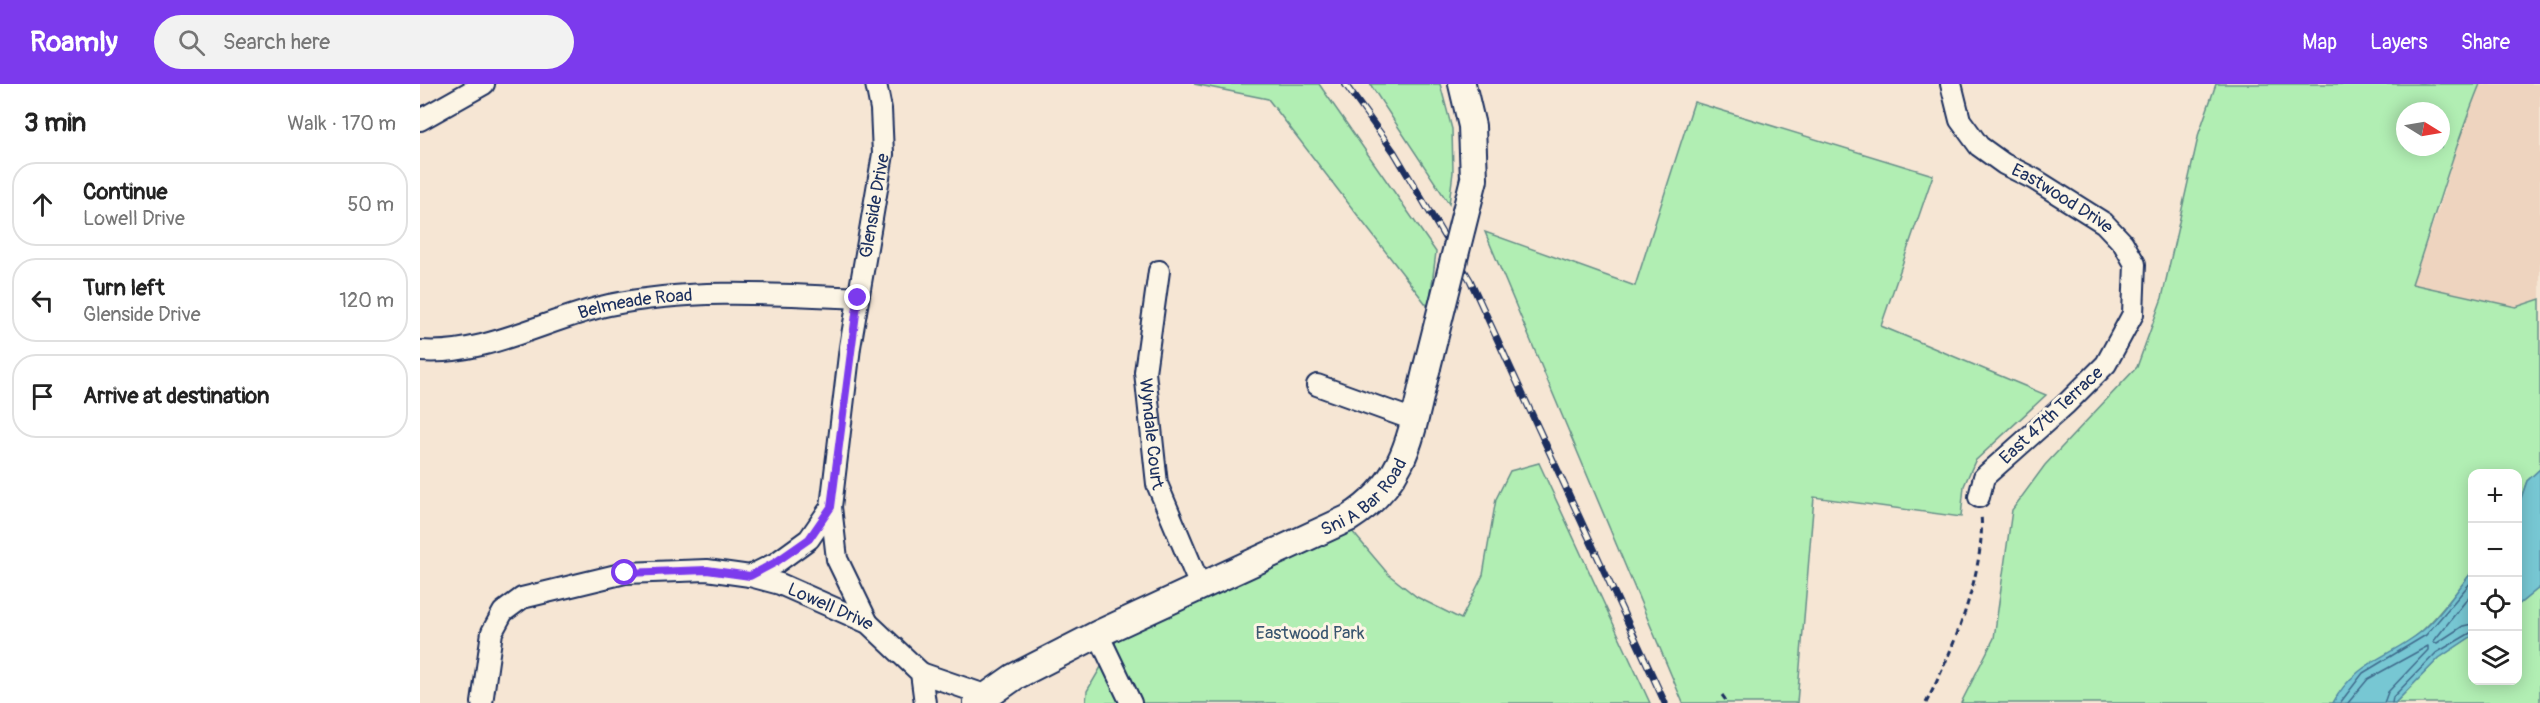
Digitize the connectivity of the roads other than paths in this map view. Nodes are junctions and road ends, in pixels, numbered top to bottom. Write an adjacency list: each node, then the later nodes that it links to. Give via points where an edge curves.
1 (484, 84): 5 (street)
2 (876, 84): 7 (street, Glenside Drive, via 883,154)
3 (1462, 84): 11 (street, Sni A Bar Road, bridge, via 1473,126 1474,179)
4 (1952, 84): 8 (street, Eastwood Drive, via 1960,120 1979,146 2104,223 2123,243 2134,264 2133,314)
5 (420, 120)
6 (1159, 271): 15 (street, Wyndale Court, via 1145,372 1156,484)
7 (858, 298): 9 (street, Belmeade Road, via 728,291 610,305 487,344); 13 (street, Glenside Drive)
8 (2125, 331): 12 (street, East 47th Terrace, via 2106,364 1984,477)
9 (420, 351)
10 (1317, 385): 11 (street)
11 (1414, 420): 15 (street, Sni A Bar Road, via 1400,467 1370,505)
12 (1979, 497)
13 (831, 507): 14 (street, Glenside Drive, via 809,539); 16 (street, Glenside Drive, via 837,559)
14 (750, 576): 16 (street, Lowell Drive, via 780,584); 20 (street, Lowell Drive, via 707,570 625,573 522,598 504,612 492,632)
15 (1201, 588): 17 (street, Sni A Bar Road)
16 (868, 623): 18 (street, Lowell Drive)
17 (1098, 634): 19 (street, Sni A Bar Road, via 1014,677); 22 (street)
18 (921, 674): 19 (street, Lowell Drive); 21 (street)
19 (981, 699)
20 (482, 703)
21 (925, 703)
22 (1131, 703)

